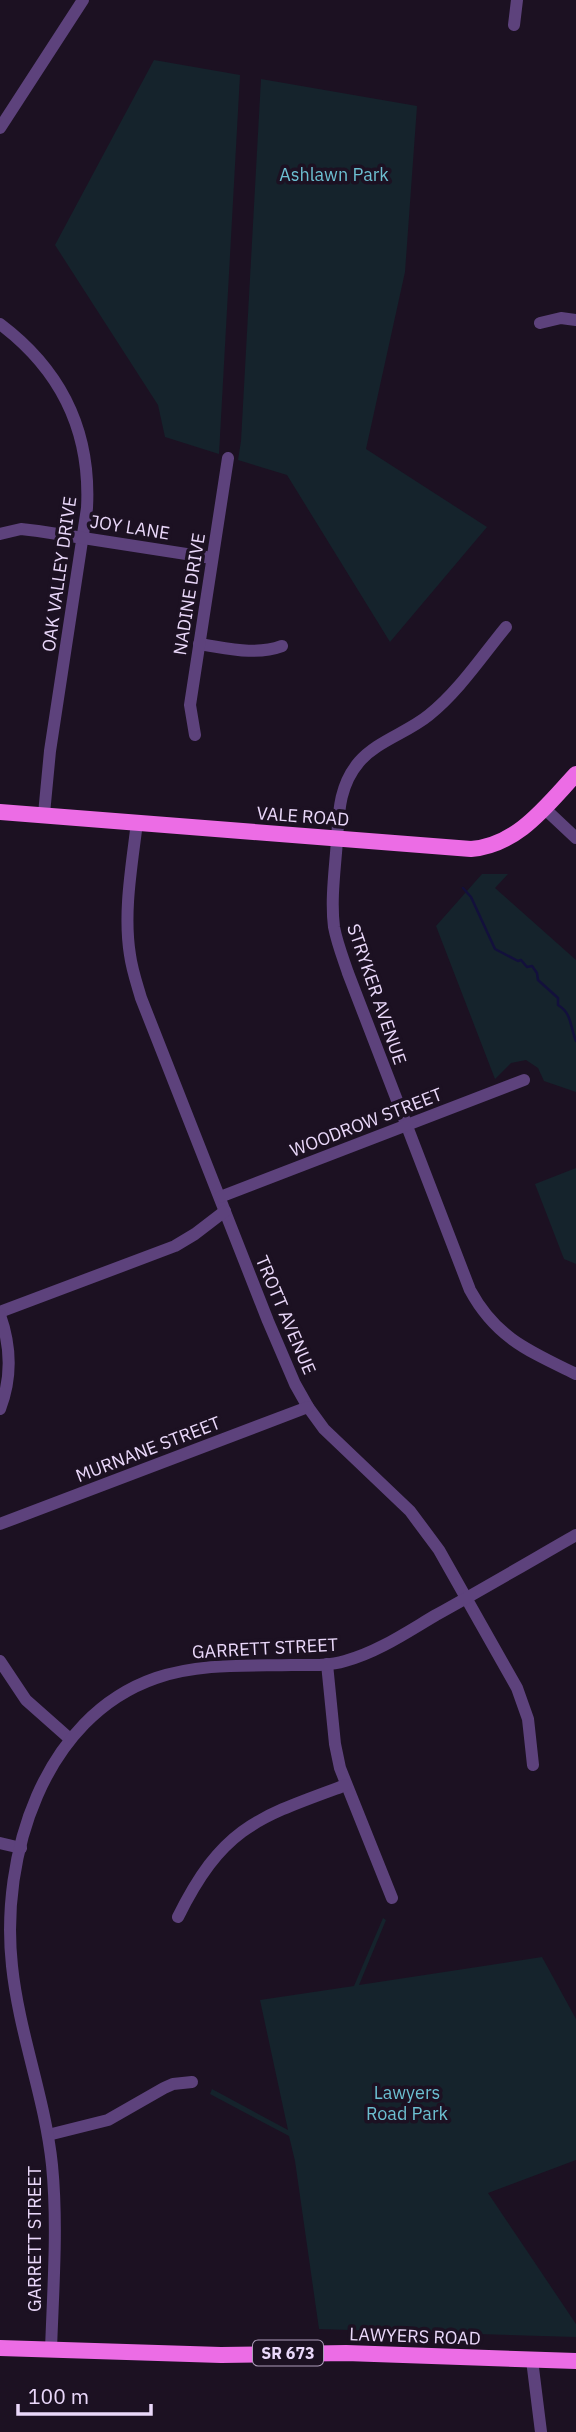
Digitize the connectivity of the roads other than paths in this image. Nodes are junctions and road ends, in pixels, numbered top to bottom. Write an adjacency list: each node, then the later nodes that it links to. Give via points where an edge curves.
1 (83, 0): 4 (street)
2 (517, 0): 3 (street)
3 (514, 25)
4 (0, 128)
5 (576, 320): 6 (street)
6 (540, 323)
7 (0, 324): 10 (street, OAK VALLEY DRIVE, via 49,373 71,409 84,448 88,488)
8 (228, 458): 11 (street, NADINE DRIVE)
9 (0, 534): 10 (street, JOY LANE, via 21,530)
10 (83, 538): 11 (street, JOY LANE); 19 (street, OAK VALLEY DRIVE)
11 (212, 558): 13 (street, NADINE DRIVE)
12 (506, 627): 21 (street, STRYKER AVENUE, via 432,713 360,761 345,784)
13 (199, 644): 14 (street, via 251,652); 15 (street, NADINE DRIVE, via 190,705)
14 (282, 646)
15 (195, 735)
16 (576, 774): 17 (main road, VALE ROAD)
17 (544, 807): 21 (main road, VALE ROAD, via 520,831 483,848); 22 (street)
18 (0, 812): 19 (main road, VALE ROAD)
19 (44, 814): 20 (main road, VALE ROAD)
20 (137, 822): 21 (main road, VALE ROAD); 25 (street, TROTT AVENUE, via 128,910 132,964 141,998)
21 (336, 838): 24 (street, STRYKER AVENUE, via 334,926 339,949)
22 (576, 838)
23 (524, 1080): 24 (street, WOODROW STREET)
24 (406, 1125): 25 (street, WOODROW STREET); 28 (street, STRYKER AVENUE, via 478,1304 511,1339)
25 (220, 1197): 26 (street, TROTT AVENUE)
26 (225, 1211): 27 (street, via 175,1246); 29 (street, TROTT AVENUE)
27 (0, 1314): 30 (street, via 9,1370)
28 (576, 1374)
29 (308, 1407): 31 (street, MURNANE STREET); 33 (street, TROTT AVENUE, via 340,1445 410,1511)
30 (0, 1409)
31 (0, 1524)
32 (576, 1535): 33 (street, GARRETT STREET)
33 (466, 1598): 35 (street, GARRETT STREET, via 379,1647); 37 (street, TROTT AVENUE, via 517,1688 528,1719)
34 (0, 1661): 36 (street, via 26,1700)
35 (327, 1664): 36 (street, GARRETT STREET, via 210,1666 171,1673 100,1709); 38 (street, via 335,1744)
36 (70, 1740): 40 (street, GARRETT STREET, via 51,1767)
37 (533, 1765)
38 (346, 1785): 41 (street); 42 (street, via 274,1811 241,1831 201,1873)
39 (0, 1843): 40 (street)
40 (20, 1849): 43 (street, GARRETT STREET)
41 (392, 1898)
42 (178, 1917)
43 (6, 1969): 45 (street, GARRETT STREET)
44 (192, 2082): 45 (street, via 164,2088 108,2120)
45 (48, 2135): 47 (street, GARRETT STREET, via 54,2195)
46 (0, 2348): 47 (main road, LAWYERS ROAD / SR 673)
47 (51, 2350): 48 (main road, LAWYERS ROAD / SR 673)
48 (532, 2360): 49 (main road, LAWYERS ROAD / SR 673); 50 (street)
49 (576, 2361)
50 (541, 2432)

